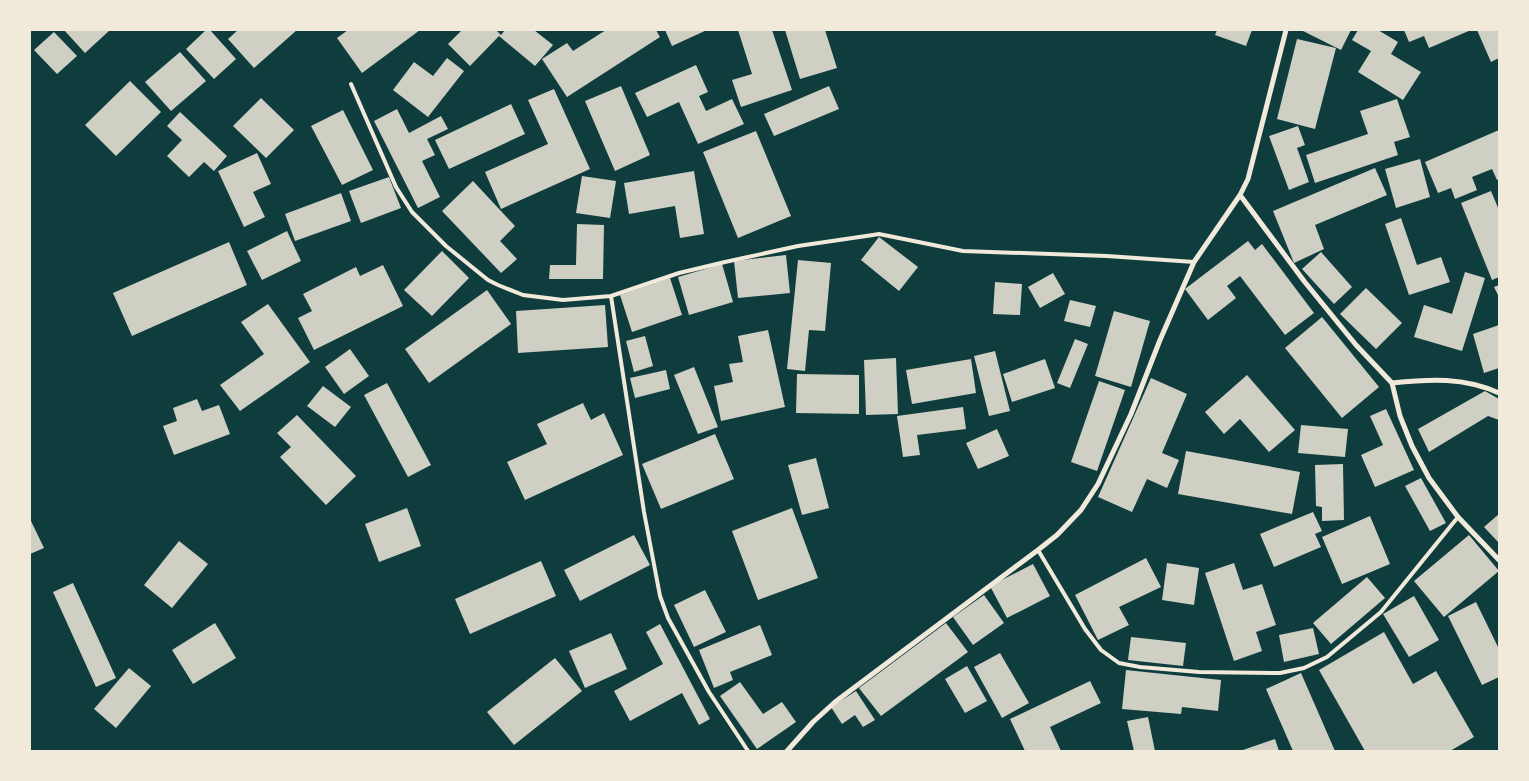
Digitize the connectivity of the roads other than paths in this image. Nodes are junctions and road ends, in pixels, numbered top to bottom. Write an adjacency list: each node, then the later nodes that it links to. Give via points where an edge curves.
1 (1286, 30): 3 (street, via 1254,158)
2 (351, 84): 5 (lane, via 404,202 446,246 475,270 498,285 523,295 564,300)
3 (1240, 195): 4 (street); 6 (street, via 1356,345)
4 (1194, 262): 5 (lane, via 963,251 879,234 798,246 725,262 679,273); 9 (street, via 1131,414 1098,484 1081,510)
5 (611, 296): 11 (lane, via 660,596 668,618 709,692)
6 (1392, 383): 7 (street, via 1428,379 1458,381); 8 (street, via 1412,446 1429,478)
7 (1499, 393)
8 (1458, 517): 9 (lane, via 1381,612 1327,657 1304,668 1280,673 1199,672 1119,663 1101,650 1085,629); 10 (street)
9 (1038, 550): 12 (street, via 835,702)
10 (1499, 560)
11 (748, 751)
12 (787, 751)

